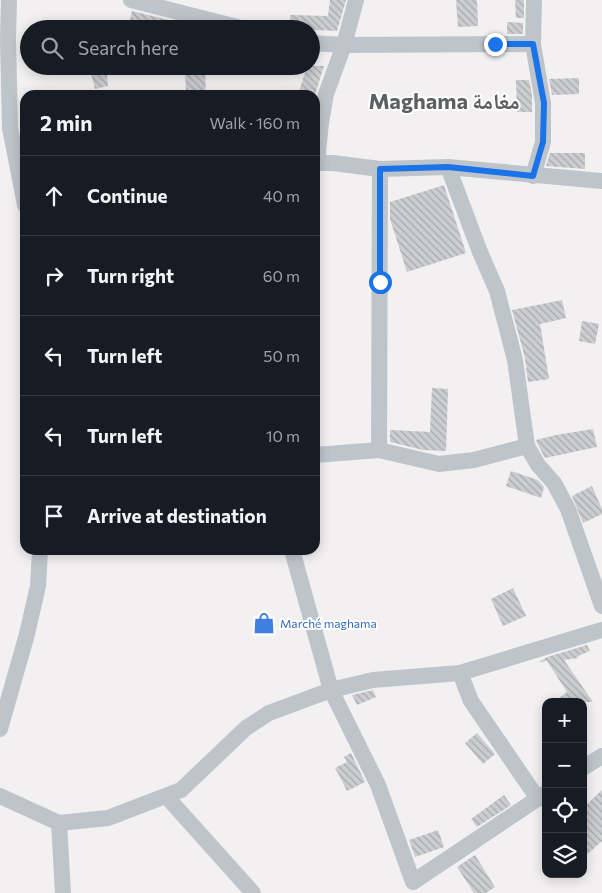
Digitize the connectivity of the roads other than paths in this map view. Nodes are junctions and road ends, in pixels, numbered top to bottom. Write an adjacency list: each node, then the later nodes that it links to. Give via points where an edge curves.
1 (9, 0): 10 (street)
2 (131, 0): 5 (street)
3 (356, 0): 8 (street)
4 (534, 0): 7 (street)
5 (209, 20)
6 (320, 44): 8 (street)
7 (533, 44): 8 (street); 15 (street, via 544,103 543,142)
8 (344, 45): 9 (street, via 326,94)
9 (320, 122)
10 (5, 126): 14 (street)
11 (320, 163): 13 (street)
12 (448, 167): 13 (street); 15 (street); 17 (street, via 497,291 515,360)
13 (380, 169): 18 (street)
14 (20, 174)
15 (533, 176): 16 (street)
16 (602, 181)
17 (527, 446): 18 (street, via 474,460 439,464); 22 (street, via 568,509)
18 (379, 450): 19 (street)
19 (320, 455)
20 (40, 555): 26 (street, via 38,586 27,634)
21 (293, 555): 25 (street)
22 (602, 606)
23 (602, 630): 24 (street)
24 (460, 673): 25 (street, via 373,680); 31 (street, via 471,702)
25 (331, 690): 30 (street, via 269,713 246,728 181,790); 31 (street, via 378,785 412,882)
26 (0, 728)
27 (602, 756): 28 (street)
28 (587, 765)
29 (0, 796): 32 (street)
30 (166, 796): 32 (street, via 108,818); 34 (street)
31 (542, 796)
32 (59, 823): 33 (street)
33 (64, 893)
34 (253, 893)

